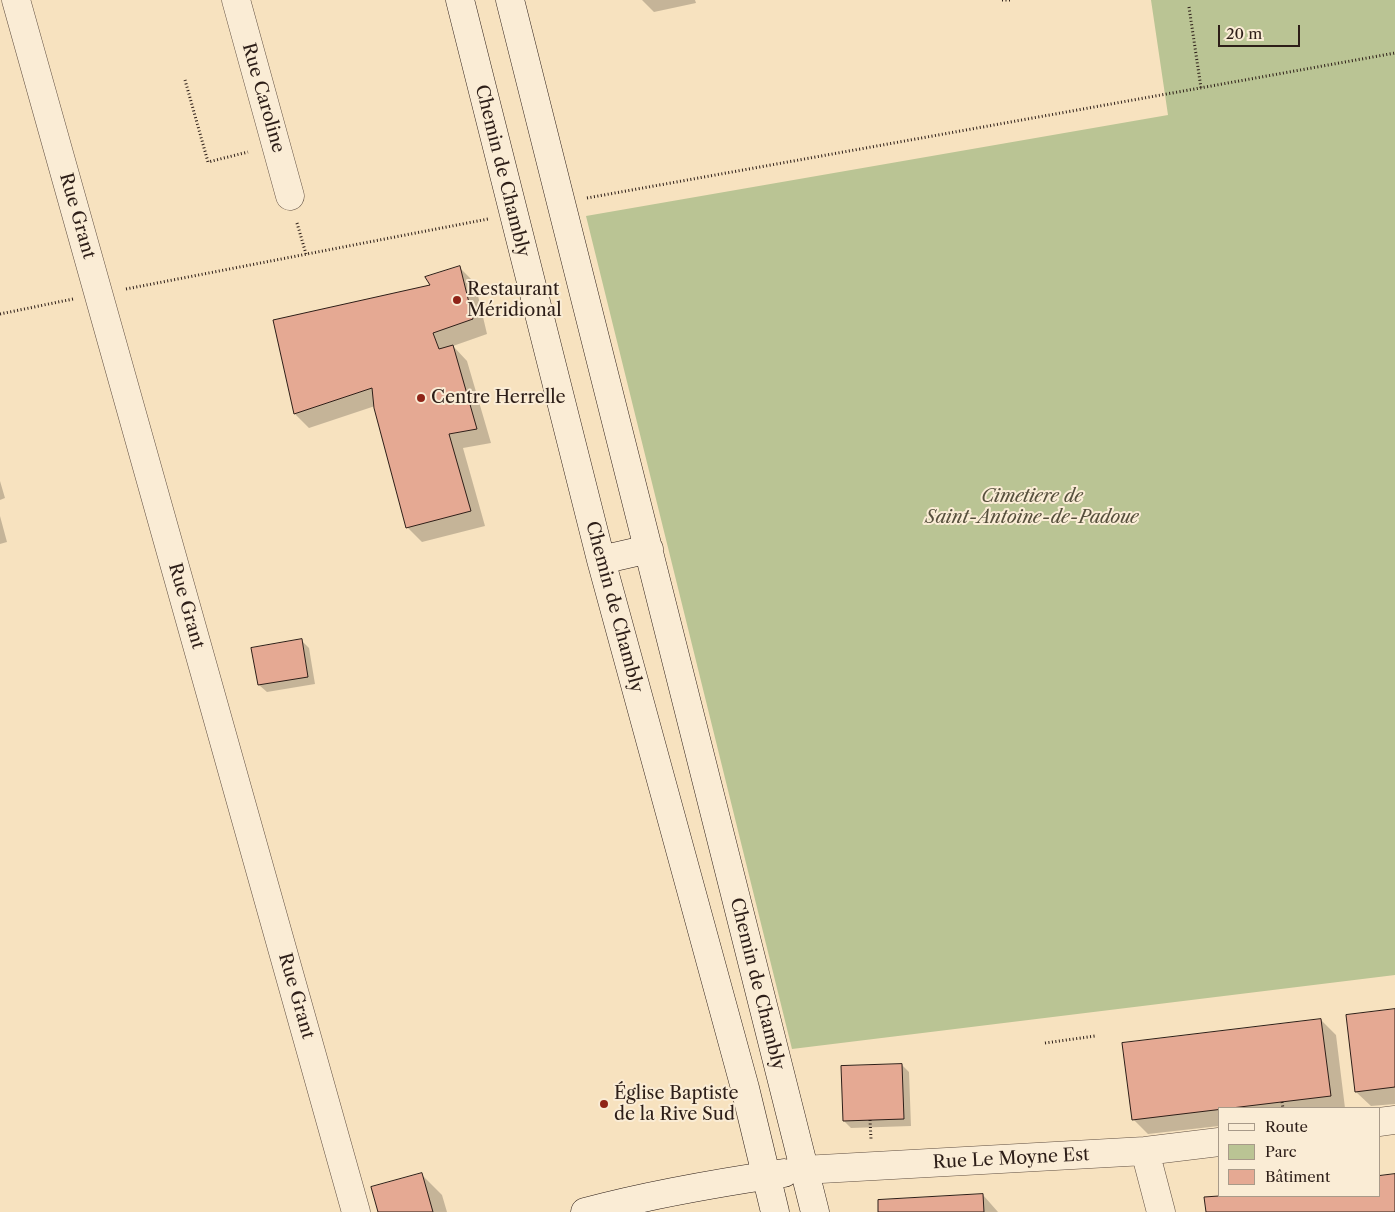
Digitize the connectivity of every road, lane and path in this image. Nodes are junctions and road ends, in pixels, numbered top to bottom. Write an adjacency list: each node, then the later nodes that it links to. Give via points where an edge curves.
1 (16, 0): 31 (main road, Rue Grant)
2 (236, 0): 11 (main road, Rue Caroline)
3 (460, 0): 20 (main road, Chemin de Chambly)
4 (510, 0): 19 (main road, Chemin de Chambly)
5 (1002, 0): 6 (path)
6 (1010, 0)
7 (1189, 8): 10 (path)
8 (1395, 53): 10 (path)
9 (185, 80): 11 (path, via 208,162)
10 (1200, 88): 13 (path)
11 (277, 146): 12 (main road, Rue Caroline)
12 (290, 196): 15 (path)
13 (586, 198)
14 (492, 218): 15 (path)
15 (306, 254): 16 (path)
16 (117, 291)
17 (78, 298): 18 (path)
18 (0, 314)
19 (649, 549): 20 (main road); 29 (main road, Chemin de Chambly)
20 (601, 560): 30 (main road, Chemin de Chambly)
21 (1095, 1036): 22 (path)
22 (1045, 1043)
23 (1282, 1102): 24 (path)
24 (1283, 1107)
25 (1395, 1120): 26 (main road)
26 (1380, 1122)
27 (1218, 1142): 28 (main road, Rue Le Moyne Est)
28 (1145, 1152): 29 (main road, Rue Le Moyne Est); 35 (main road)
29 (803, 1170): 30 (main road, Rue Le Moyne Est); 34 (main road, Chemin de Chambly)
30 (766, 1175): 32 (main road, Rue Le Moyne Est, via 645,1196); 33 (main road, Chemin de Chambly)
31 (356, 1212)
32 (585, 1212)
33 (775, 1212)
34 (816, 1212)
35 (1161, 1212)

